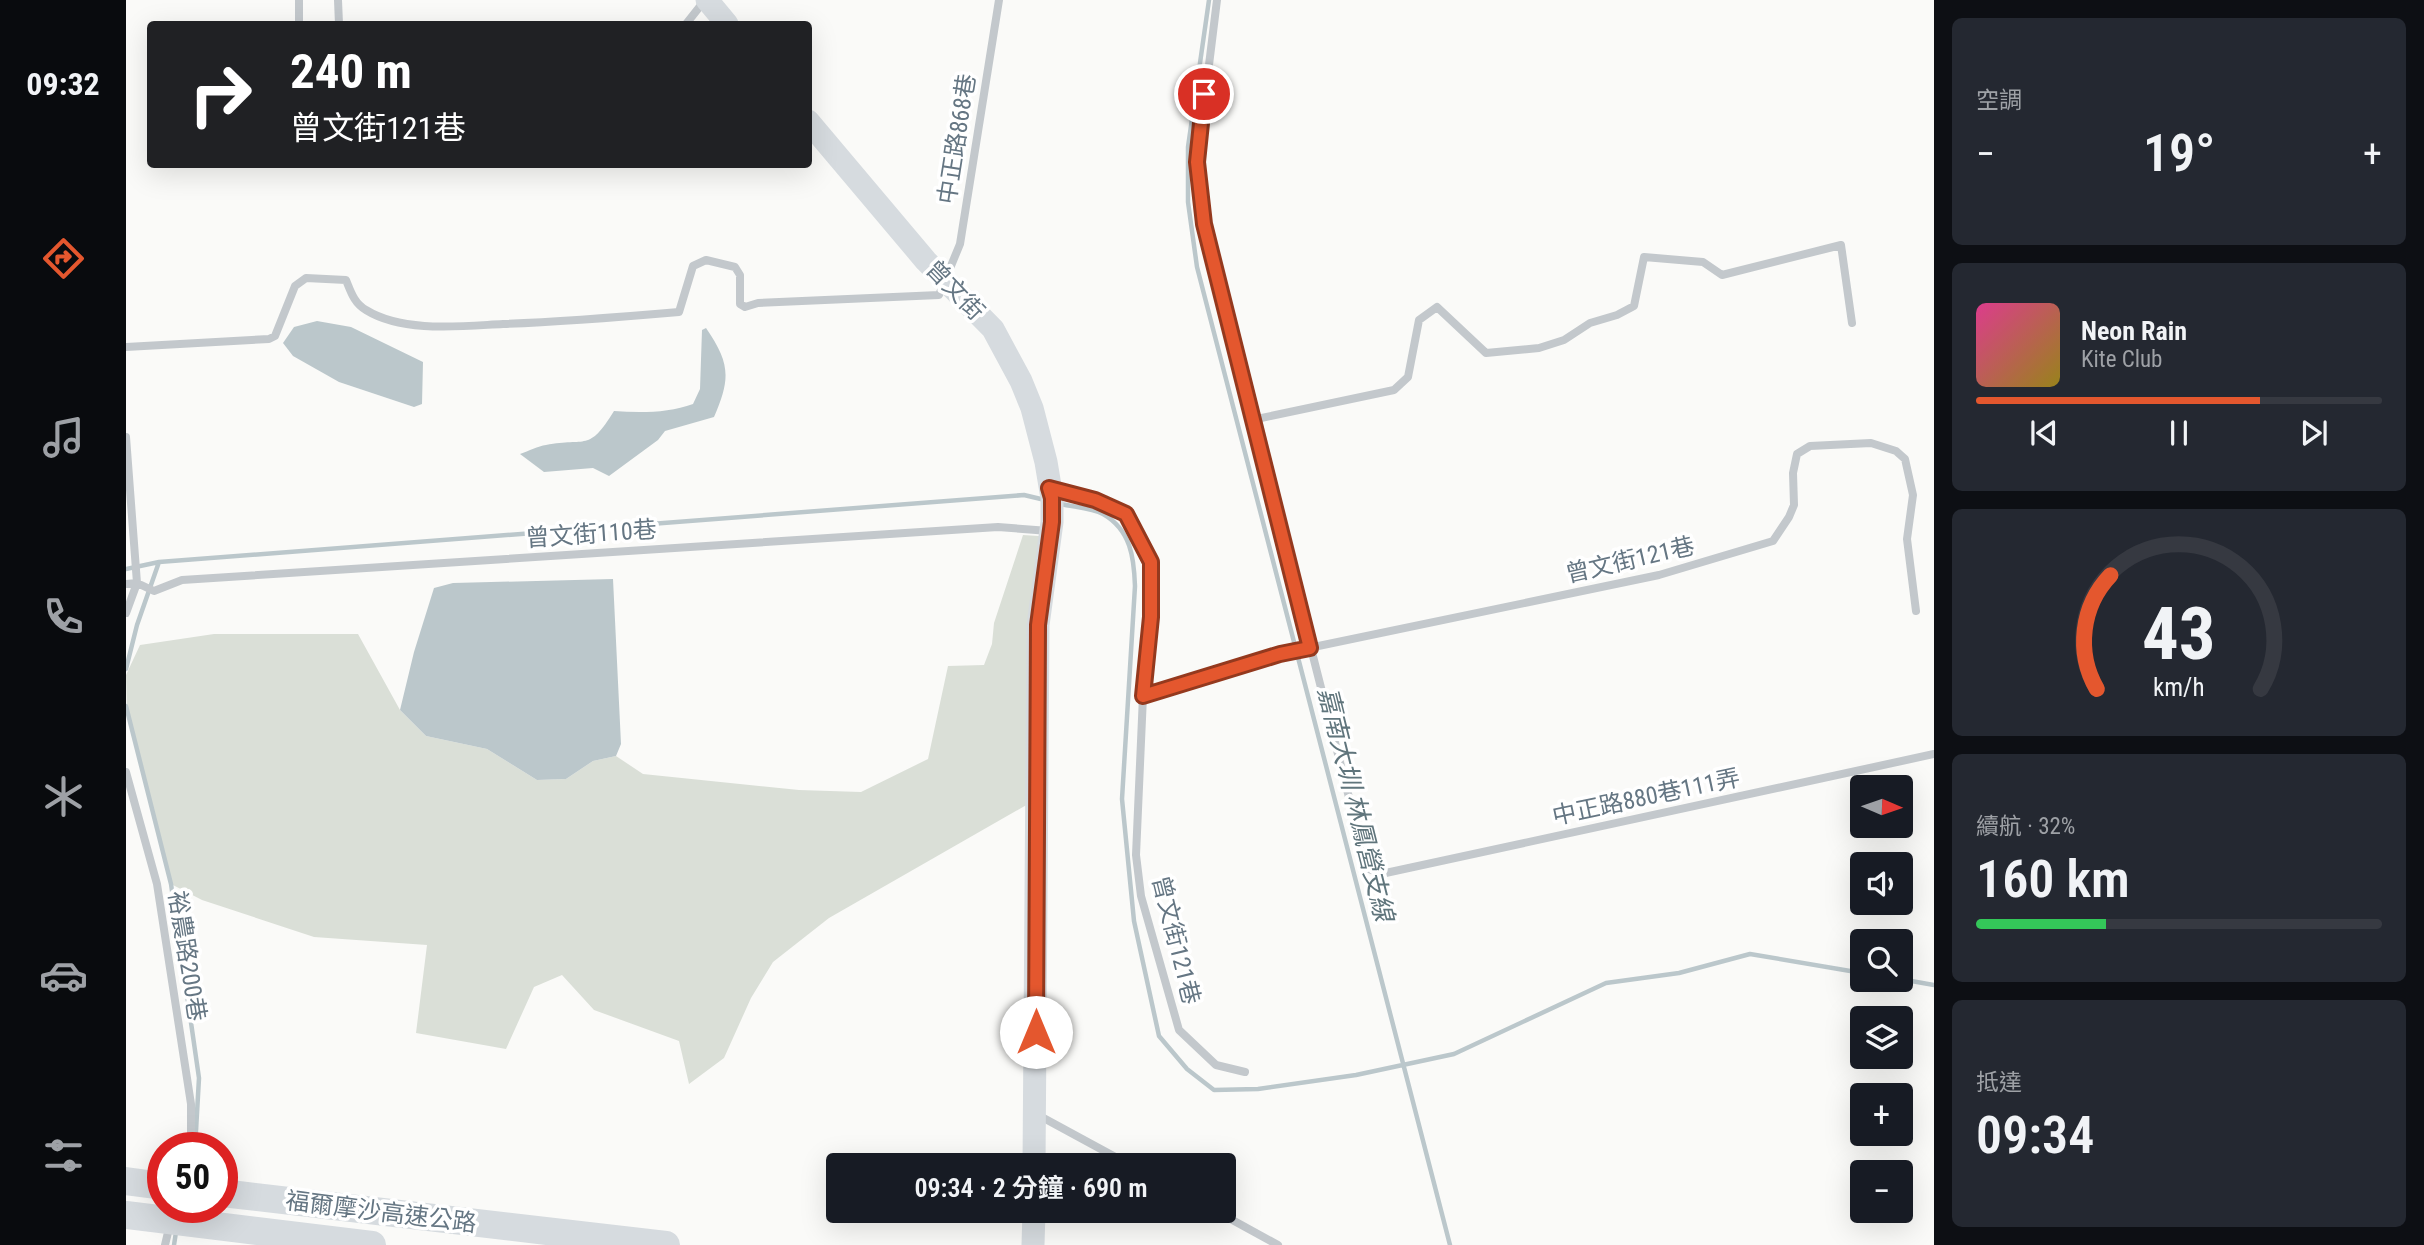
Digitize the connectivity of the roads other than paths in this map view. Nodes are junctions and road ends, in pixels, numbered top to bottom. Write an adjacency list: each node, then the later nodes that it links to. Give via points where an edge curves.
1 (299, 0): 6 (lane)
2 (338, 0): 7 (lane)
3 (706, 0): 8 (lane); 9 (main road)
4 (999, 0): 11 (lane, 中正路868巷, via 960,244)
5 (1217, 0): 14 (lane, via 1197,162 1211,257)
6 (299, 21)
7 (339, 21)
8 (688, 21)
9 (724, 21)
10 (812, 126): 11 (main road, 曾文街)
11 (946, 283): 13 (lane, via 939,295 745,307 740,304 736,267 706,260 692,266 679,312 443,327 394,321 366,310 354,299 346,280 306,278 295,286 275,335 269,339); 16 (main road, 曾文街, via 993,329 1021,381 1040,438)
12 (1852, 323): 14 (lane, via 1841,245 1722,275 1703,262 1644,257 1634,306 1590,323 1564,340 1539,348 1486,353 1437,307 1419,320 1408,377 1394,390)
13 (126, 347)
14 (1252, 420): 22 (lane)
15 (126, 437): 19 (lane)
16 (1049, 488): 17 (main road, 曾文街); 23 (lane, 曾文街121巷, via 1126,514 1151,562)
17 (1051, 526): 19 (lane, 曾文街110巷, via 182,580 155,591); 27 (main road, via 1038,625)
18 (126, 584): 19 (lane)
19 (140, 585): 21 (lane)
20 (1916, 611): 22 (lane, 曾文街121巷, via 1907,539 1913,495 1905,459 1871,443 1810,446 1797,454 1794,505 1773,541 1659,575)
21 (126, 613)
22 (1306, 649): 23 (lane, 曾文街121巷); 24 (lane, 中正路880巷111弄, via 1367,868 1381,874)
23 (1143, 696): 26 (lane, 曾文街121巷, via 1136,855 1141,896 1180,1030 1216,1066)
24 (1934, 754)
25 (126, 772): 28 (lane, 裕農路200巷, via 157,884 191,1104)
26 (1245, 1072)
27 (1035, 1113): 29 (main road); 30 (lane)
28 (191, 1132)
29 (1034, 1153)
30 (1108, 1153)
31 (126, 1181): 32 (highway)
32 (147, 1184)
33 (238, 1195): 40 (highway, 福爾摩沙高速公路)
34 (126, 1215): 39 (highway, 福爾摩沙高速公路)
35 (1236, 1222): 42 (lane)
36 (170, 1223): 38 (lane)
37 (1034, 1223): 41 (main road)
38 (165, 1245)
39 (372, 1245)
40 (666, 1245)
41 (1033, 1245)
42 (1278, 1245)

